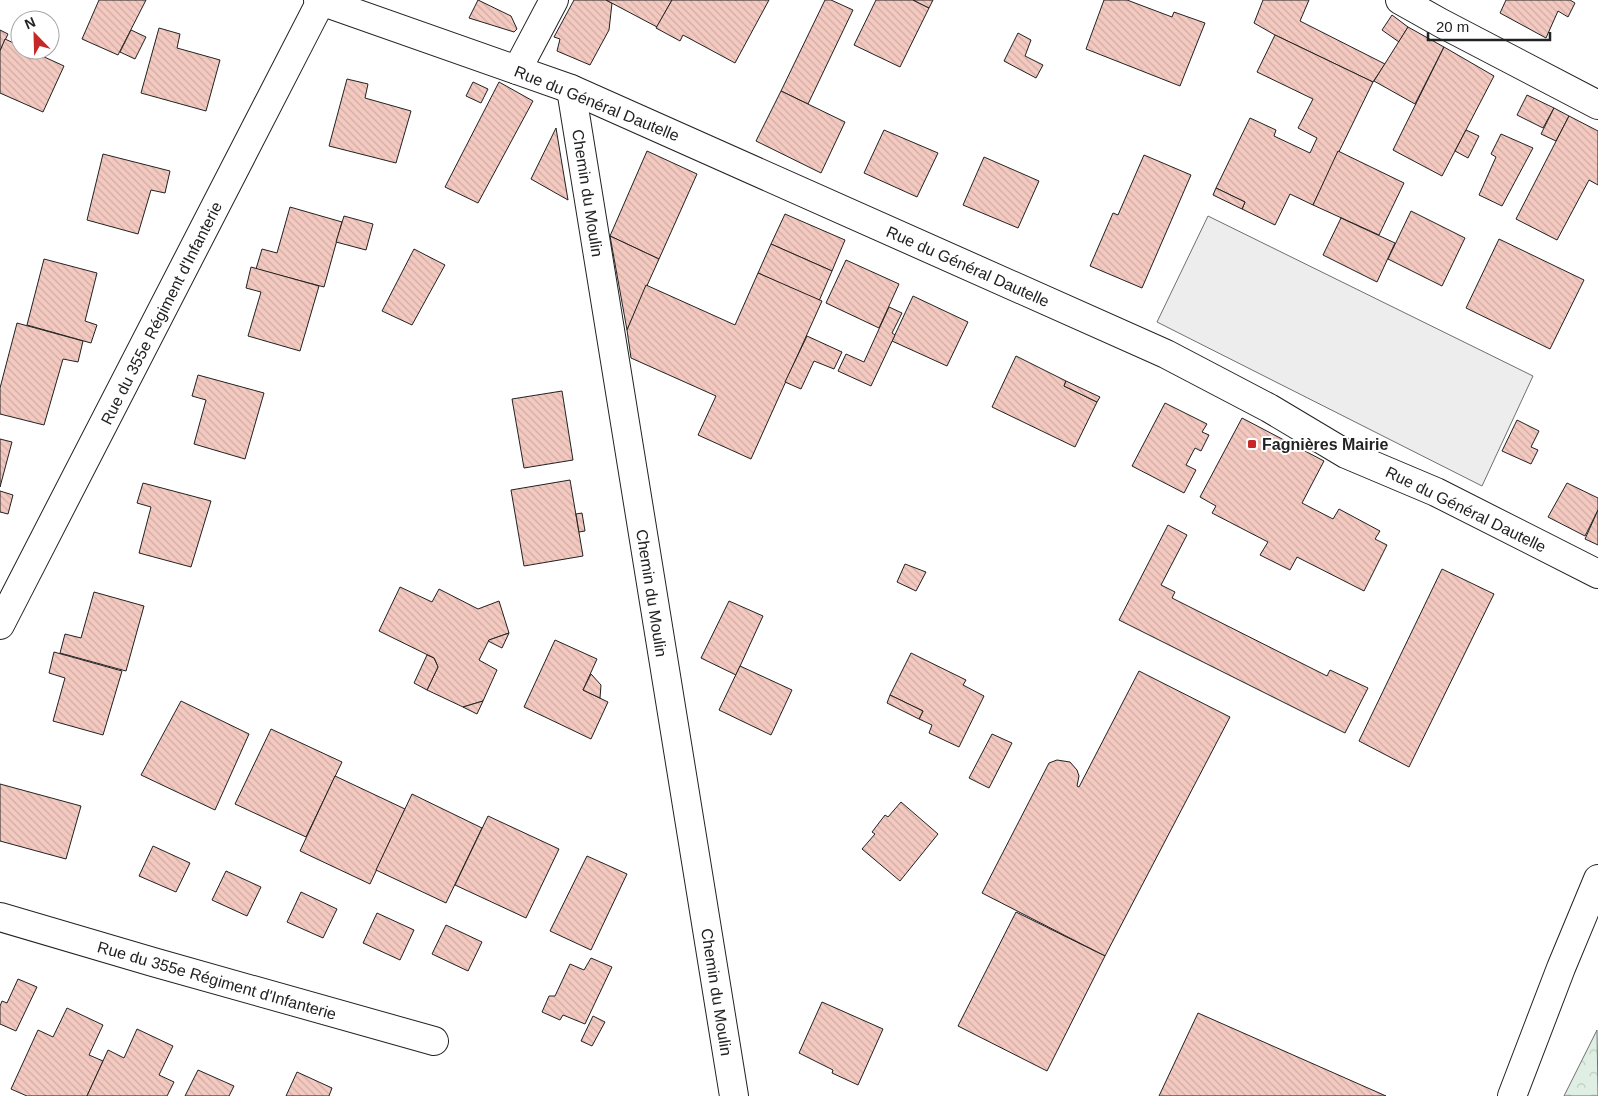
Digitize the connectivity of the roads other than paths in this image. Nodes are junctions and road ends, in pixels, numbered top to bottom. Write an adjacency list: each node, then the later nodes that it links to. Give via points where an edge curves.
1 (319, 0): 4 (street, Rue du Général Dautelle); 8 (street, Rue du 355e Régiment d'Infanterie)
2 (554, 0): 4 (street)
3 (1400, 0): 6 (street)
4 (517, 70): 5 (street, Rue du Général Dautelle)
5 (571, 89): 7 (street, Rue du Général Dautelle, via 1166,354 1346,454 1436,492); 12 (street, Chemin du Moulin)
6 (1598, 105)
7 (1598, 574)
8 (0, 625)
9 (1598, 879): 13 (street, via 1560,968)
10 (0, 917): 11 (street, Rue du 355e Régiment d'Infanterie)
11 (434, 1041)
12 (734, 1096)
13 (1512, 1096)

